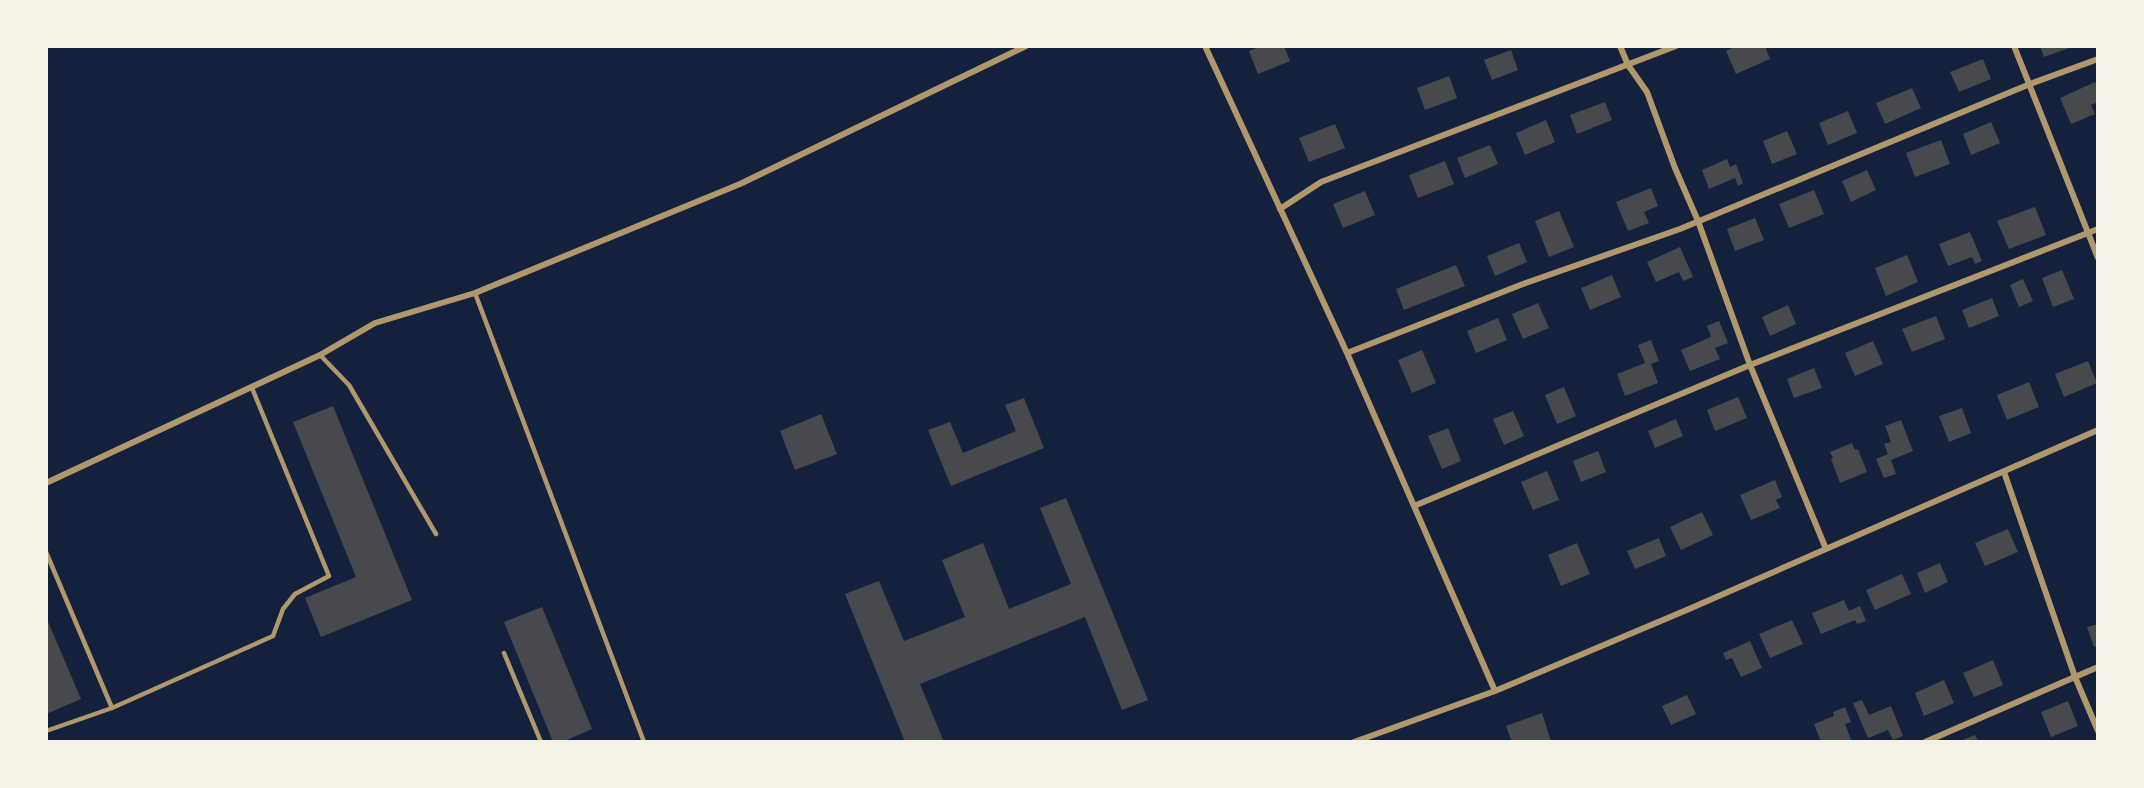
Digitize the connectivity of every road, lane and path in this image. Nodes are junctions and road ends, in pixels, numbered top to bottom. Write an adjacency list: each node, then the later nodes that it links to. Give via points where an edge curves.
1 (1026, 46): 14 (street, via 740,184)
2 (1205, 46): 9 (street)
3 (1620, 46): 7 (street)
4 (1676, 46): 7 (street)
5 (2014, 46): 8 (street)
6 (2097, 59): 8 (street)
7 (1628, 65): 9 (street, via 1321,182); 10 (street, via 1647,92)
8 (2030, 84): 10 (street); 12 (street)
9 (1280, 209): 15 (street)
10 (1698, 221): 15 (street); 17 (street)
11 (2097, 229): 12 (street)
12 (2088, 232): 13 (street); 17 (street)
13 (2097, 258)
14 (475, 292): 16 (street, via 375,323); 34 (lane)
15 (1347, 353): 22 (street)
16 (320, 355): 18 (street); 23 (lane, via 349,386)
17 (1750, 365): 22 (street); 24 (street)
18 (252, 388): 21 (street); 30 (lane, via 329,576 295,594 283,609 273,636)
19 (2097, 430): 20 (street)
20 (2004, 472): 24 (street); 28 (street)
21 (46, 483)
22 (1414, 506): 29 (street)
23 (436, 534)
24 (1826, 549): 29 (street)
25 (46, 552): 30 (lane)
26 (504, 653): 33 (lane)
27 (2097, 667): 28 (street)
28 (2075, 676): 32 (street); 36 (street)
29 (1495, 691): 35 (street)
30 (112, 708): 31 (lane)
31 (46, 731)
32 (2097, 731)
33 (542, 741)
34 (644, 741)
35 (1354, 741)
36 (1924, 741)

